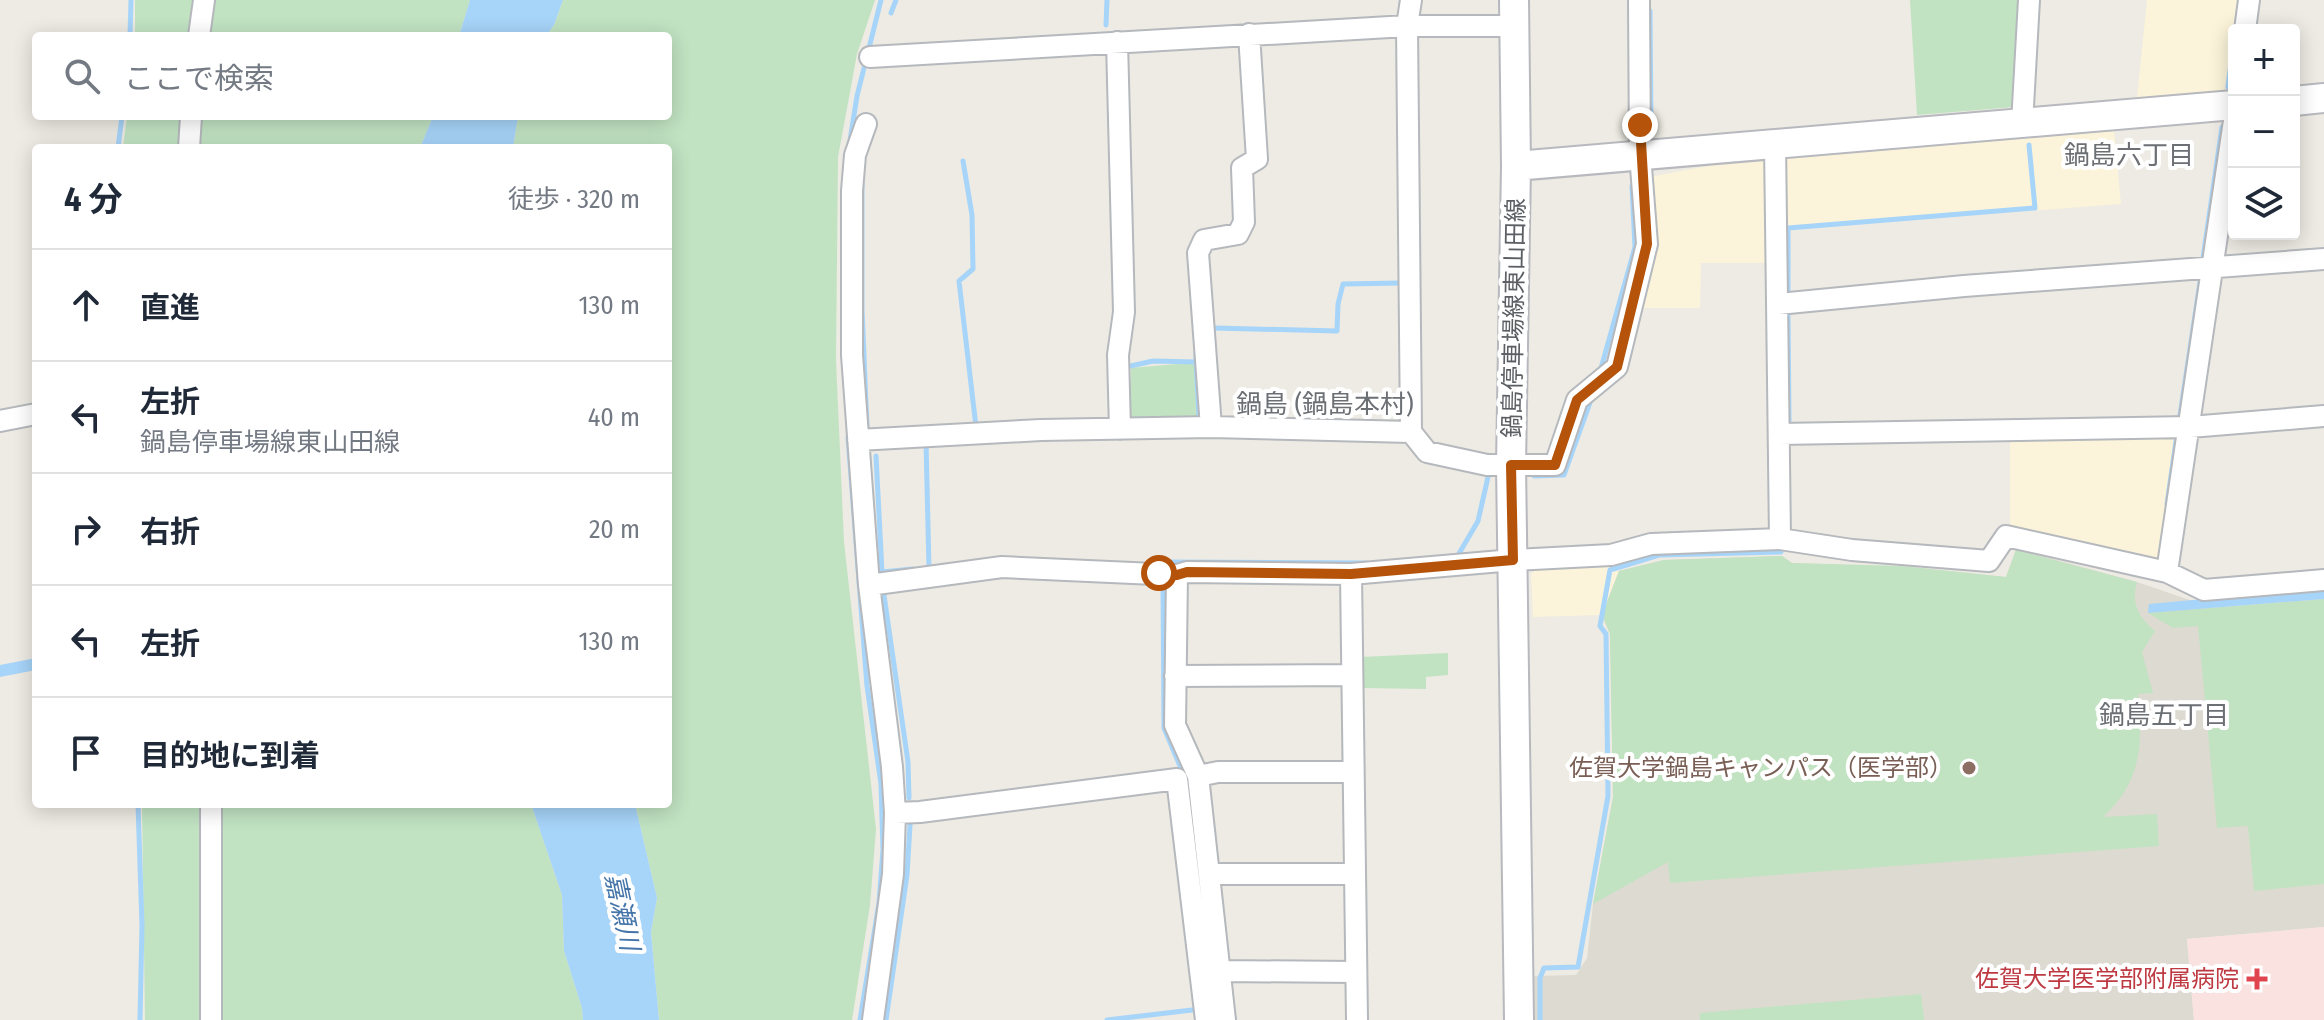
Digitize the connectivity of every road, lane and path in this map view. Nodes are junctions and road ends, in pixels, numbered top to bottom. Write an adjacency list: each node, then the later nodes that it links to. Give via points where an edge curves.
1 (204, 0): 8 (street)
2 (1639, 0): 20 (street)
3 (2029, 0): 17 (street)
4 (2249, 0): 7 (street)
5 (1514, 13): 6 (street); 22 (main road, 鍋島停車場線東山田線)
6 (1411, 16): 9 (street); 32 (street)
7 (2246, 24)
8 (200, 32)
9 (1249, 34): 10 (street); 29 (street, via 1257,159 1242,168 1244,222 1238,234 1204,240 1198,253)
10 (1117, 42): 11 (street); 31 (street, via 1124,312 1118,355)
11 (870, 57)
12 (2324, 98): 13 (main road)
13 (2300, 100)
14 (2228, 106): 17 (main road)
15 (191, 120): 19 (street)
16 (866, 124): 34 (street, via 855,155 852,191)
17 (2022, 124): 18 (main road)
18 (1775, 143): 20 (main road); 25 (street)
19 (189, 144)
20 (1640, 154): 22 (main road); 35 (street, via 1647,244 1617,367 1577,400 1555,465)
21 (2228, 161): 24 (street)
22 (1516, 166): 35 (main road, 鍋島停車場線東山田線)
23 (2324, 259): 24 (street)
24 (2212, 267): 25 (street); 30 (street)
25 (1778, 304): 33 (street)
26 (32, 415): 28 (street)
27 (2324, 416): 30 (street)
28 (0, 421)
29 (1211, 427): 31 (street); 32 (street)
30 (2190, 427): 33 (street); 38 (street)
31 (1120, 429): 34 (street)
32 (1411, 432): 35 (street, via 1427,452)
33 (1779, 434): 36 (street)
34 (858, 440): 42 (street)
35 (1511, 465): 37 (main road, 鍋島停車場線東山田線)
36 (1780, 539): 37 (street, via 1651,544 1611,555); 38 (street, via 1989,561 2006,536)
37 (1513, 560): 40 (street); 58 (main road, 鍋島停車場線東山田線)
38 (2167, 572): 41 (street, via 2204,590)
39 (1168, 574): 40 (street); 42 (street, via 1002,567); 44 (street)
40 (1351, 574): 43 (street)
41 (2324, 580)
42 (869, 585): 48 (street)
43 (1352, 675): 44 (street); 45 (street)
44 (1175, 676): 46 (street, via 1175,725)
45 (1353, 772): 46 (street); 50 (street)
46 (1198, 776): 49 (street)
47 (211, 808): 53 (street)
48 (895, 813): 54 (street, via 893,874); 55 (street, via 1177,779)
49 (1209, 874): 50 (street); 51 (street)
50 (1355, 874): 52 (street)
51 (1220, 971): 52 (street); 56 (street)
52 (1356, 972): 57 (street)
53 (211, 1020)
54 (873, 1020)
55 (1206, 1020)
56 (1225, 1020)
57 (1357, 1020)
58 (1519, 1020)

